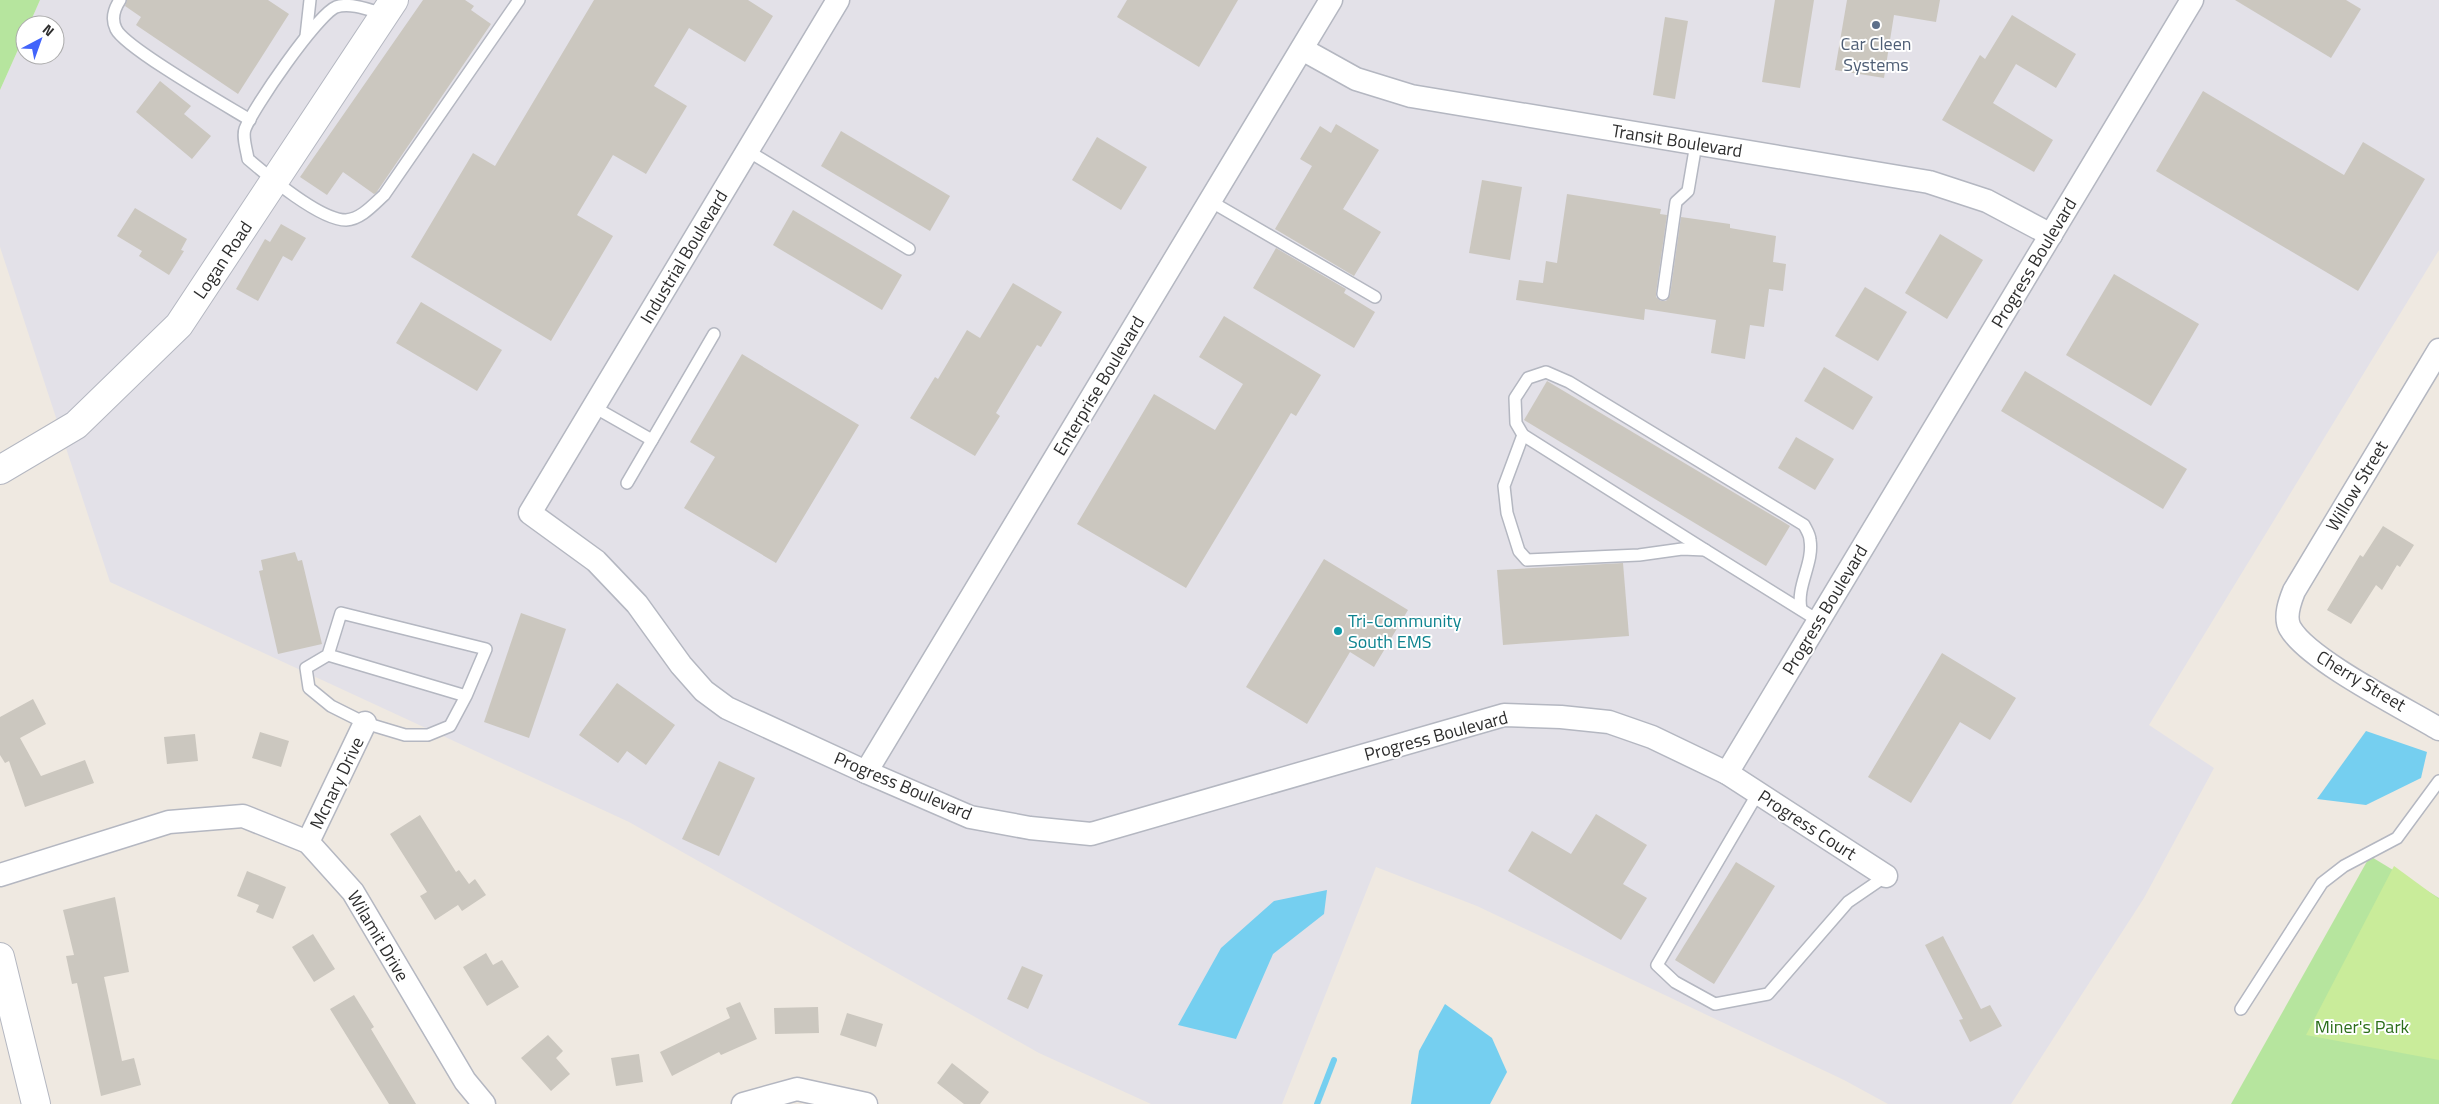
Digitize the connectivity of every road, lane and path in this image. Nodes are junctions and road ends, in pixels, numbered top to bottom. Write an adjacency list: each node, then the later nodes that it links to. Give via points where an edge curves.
1 (120, 0): 10 (lane, via 113,11 116,30 135,48)
2 (310, 0): 8 (lane)
3 (520, 0): 13 (lane, via 384,195 361,215 345,220 322,212)
4 (838, 0): 12 (street, Industrial Boulevard)
5 (1332, 0): 9 (street, Enterprise Boulevard)
6 (2192, 0): 15 (street, Progress Boulevard)
7 (389, 7): 8 (lane, via 336,7 317,22); 13 (street, Logan Road)
8 (306, 38): 10 (lane)
9 (1302, 49): 11 (street, Transit Boulevard, via 1356,79 1411,96); 14 (street, Enterprise Boulevard)
10 (250, 120): 13 (lane, via 244,131 248,159)
11 (1696, 144): 15 (street, Transit Boulevard, via 1929,182 1987,201); 17 (lane, via 1688,190 1676,202)
12 (748, 151): 16 (lane); 21 (street, Industrial Boulevard)
13 (275, 182): 24 (street, Logan Road, via 179,326 76,425)
14 (1210, 201): 18 (lane); 34 (street, Enterprise Boulevard)
15 (2052, 235): 28 (street, Progress Boulevard)
16 (909, 249)
17 (1663, 294)
18 (1375, 297)
19 (714, 334): 23 (lane)
20 (2439, 350): 29 (street, Willow Street, via 2294,590 2288,608)
21 (594, 407): 23 (lane); 26 (street, Industrial Boulevard)
22 (1523, 435): 27 (lane); 27 (lane, via 1504,486 1507,513 1519,551 1527,560); 28 (lane, via 1516,423 1515,398 1528,378 1546,372 1569,382 1804,525 1810,540 1808,564 1799,598)
23 (652, 440): 25 (lane)
24 (0, 470)
25 (627, 483)
26 (530, 514): 34 (street, Progress Boulevard, via 596,561 637,604 704,691 727,708)
27 (1705, 550): 28 (lane)
28 (1810, 615): 35 (street, Progress Boulevard)
29 (2289, 626): 33 (street, Cherry Street, via 2302,644 2324,661)
30 (328, 655): 31 (lane); 31 (lane, via 341,613 486,649); 32 (lane, via 306,668 309,688 331,706)
31 (466, 696): 32 (lane, via 450,726 428,735 405,735)
32 (366, 723): 38 (street, Mcnary Drive)
33 (2439, 728)
34 (866, 772): 35 (street, Progress Boulevard, via 970,817 1030,828 1091,834 1504,715 1608,722)
35 (1728, 773): 37 (street, Progress Court)
36 (2439, 781): 42 (lane, via 2397,838 2344,866 2322,883)
37 (1758, 793): 40 (street, Progress Court); 40 (lane, via 1657,965 1675,982 1715,1004 1768,994 1848,902)
38 (308, 842): 39 (street, Wilamit Drive, via 243,816 169,822); 44 (street, Wilamit Drive, via 353,892 465,1081)
39 (0, 875)
40 (1886, 876)
41 (0, 957): 43 (street)
42 (2242, 1009)
43 (36, 1104)
44 (484, 1104)
45 (744, 1104): 46 (street, via 796,1089)
46 (866, 1104)

